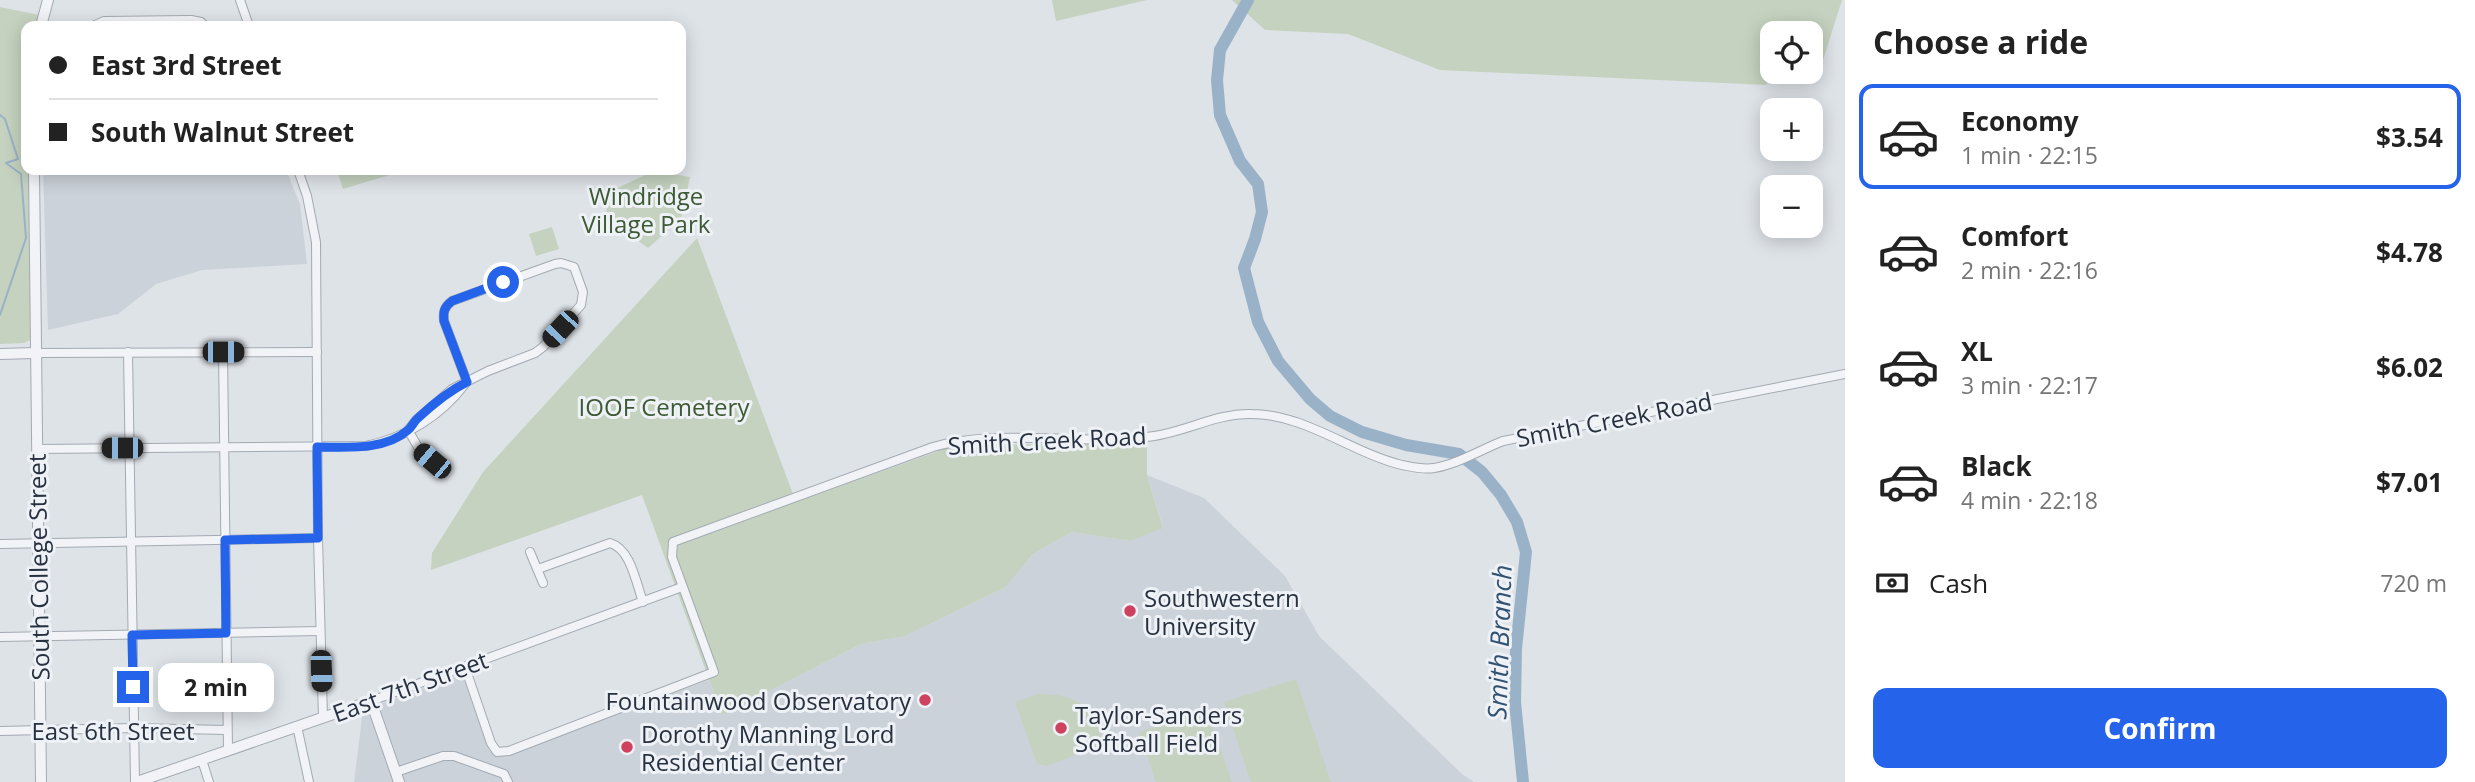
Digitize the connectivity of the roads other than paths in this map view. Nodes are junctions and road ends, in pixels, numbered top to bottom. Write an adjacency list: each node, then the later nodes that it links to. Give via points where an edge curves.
1 (48, 0): 3 (street)
2 (240, 0): 6 (street)
3 (42, 21)
4 (104, 21): 5 (street)
5 (196, 21)
6 (247, 21)
7 (34, 175): 12 (street, South College Street)
8 (300, 175): 11 (street, via 316,242)
9 (128, 352): 10 (street); 12 (street); 18 (street)
10 (223, 352): 11 (street); 19 (street)
11 (317, 352): 17 (street)
12 (34, 353): 13 (street); 20 (street, South College Street)
13 (0, 354)
14 (1845, 374): 30 (street, Smith Creek Road, via 1503,441 1430,469 1389,461 1293,422 1253,414 1219,417 1155,436 959,439 678,539 671,552)
15 (467, 382): 15 (street, via 444,321 446,305 555,264 574,267 583,292 581,305 543,347); 16 (street, via 421,426)
16 (408, 430): 17 (street, via 366,446); 21 (street)
17 (317, 447): 19 (street); 22 (street)
18 (130, 448): 19 (street); 20 (street); 24 (street)
19 (224, 448): 23 (street)
20 (37, 449): 25 (street, South College Street)
21 (432, 461)
22 (318, 538): 23 (street); 32 (street)
23 (225, 540): 24 (street); 33 (street)
24 (131, 541): 25 (street); 34 (street)
25 (38, 543): 26 (street); 36 (street, South College Street)
26 (0, 544)
27 (530, 552): 28 (street)
28 (538, 569): 29 (street); 31 (street, via 610,543 626,555)
29 (543, 583)
30 (682, 587): 31 (street, East 7th Street); 37 (street, Smith Creek Road, via 714,673 509,751 497,752 491,743)
31 (643, 602): 37 (street, East 7th Street)
32 (319, 631): 33 (street); 39 (street)
33 (226, 633): 34 (street); 43 (street)
34 (132, 635): 36 (street); 41 (street)
35 (0, 636): 36 (street)
36 (40, 636): 42 (street, South College Street)
37 (465, 667): 38 (street, East 7th Street)
38 (371, 701): 39 (street, East 7th Street); 47 (street)
39 (323, 718): 40 (street, East 7th Street)
40 (297, 726): 45 (street, East 7th Street); 51 (street)
41 (134, 728): 42 (street, East 6th Street); 43 (street, East 6th Street); 49 (street)
42 (40, 730): 44 (street, East 6th Street); 48 (street, South College Street)
43 (227, 730): 45 (street)
44 (0, 731)
45 (228, 750): 46 (street, East 7th Street)
46 (202, 760): 49 (street, East 7th Street); 50 (street)
47 (397, 777): 52 (street, via 443,756 454,756 504,774)
48 (41, 782)
49 (136, 782)
50 (209, 782)
51 (309, 782)
52 (508, 782)

